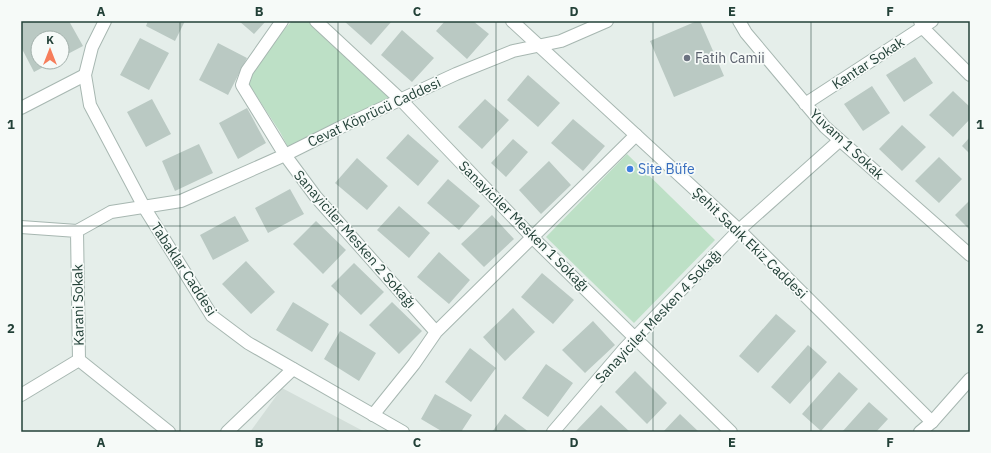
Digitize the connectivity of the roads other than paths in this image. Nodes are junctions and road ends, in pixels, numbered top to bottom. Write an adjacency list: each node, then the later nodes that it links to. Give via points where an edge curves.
1 (105, 21): 9 (street, Tabaklar Caddesi, via 92,47)
2 (282, 21): 16 (street, Sanayiciler Mesken 2 Sokağı, via 247,71 242,85)
3 (316, 21): 11 (street, Sanayiciler Mesken 1 Sokağı)
4 (512, 21): 8 (street, Şehit Sadık Ekiz Caddesi)
5 (607, 21): 8 (street, Cevat Köprücü Caddesi, via 561,41)
6 (739, 21): 12 (street, Yuvam 1 Sokak)
7 (925, 23): 10 (street); 12 (street, Kantar Sokak)
8 (537, 45): 11 (street, Cevat Köprücü Caddesi, via 513,51 456,74); 14 (street, Şehit Sadık Ekiz Caddesi)
9 (85, 75): 13 (street); 17 (street, Tabaklar Caddesi, via 90,105)
10 (970, 75)
11 (401, 100): 16 (street, Cevat Köprücü Caddesi); 21 (street, Sanayiciler Mesken 1 Sokağı)
12 (805, 104): 15 (street, Yuvam 1 Sokak, via 824,127)
13 (21, 108)
14 (636, 135): 19 (street, Şehit Sadık Ekiz Caddesi); 21 (street)
15 (840, 140): 19 (street, Sanayiciler Mesken 4 Sokağı); 22 (street, Yuvam 1 Sokak)
16 (284, 155): 17 (street, Cevat Köprücü Caddesi, via 181,201); 23 (street, Sanayiciler Mesken 2 Sokağı, via 316,197)
17 (144, 207): 20 (street, Cevat Köprücü Caddesi, via 111,212); 26 (street, Tabaklar Caddesi, via 212,316 248,344)
18 (21, 227): 20 (street)
19 (738, 230): 24 (street, Sanayiciler Mesken 4 Sokağı); 30 (street, Şehit Sadık Ekiz Caddesi)
20 (77, 231): 25 (street, Karani Sokak)
21 (533, 238): 23 (street); 24 (street, Sanayiciler Mesken 1 Sokağı)
22 (970, 255)
23 (436, 332): 29 (street)
24 (635, 337): 34 (street, Sanayiciler Mesken 4 Sokağı); 35 (street, Sanayiciler Mesken 1 Sokağı)
25 (79, 360): 28 (street, Karani Sokak); 31 (street)
26 (293, 369): 29 (street, Tabaklar Caddesi); 32 (street)
27 (970, 379): 30 (street)
28 (21, 395)
29 (373, 415): 33 (street, Tabaklar Caddesi)
30 (933, 427): 36 (street)
31 (169, 432)
32 (227, 432)
33 (403, 432)
34 (553, 432)
35 (731, 432)
36 (920, 432)

